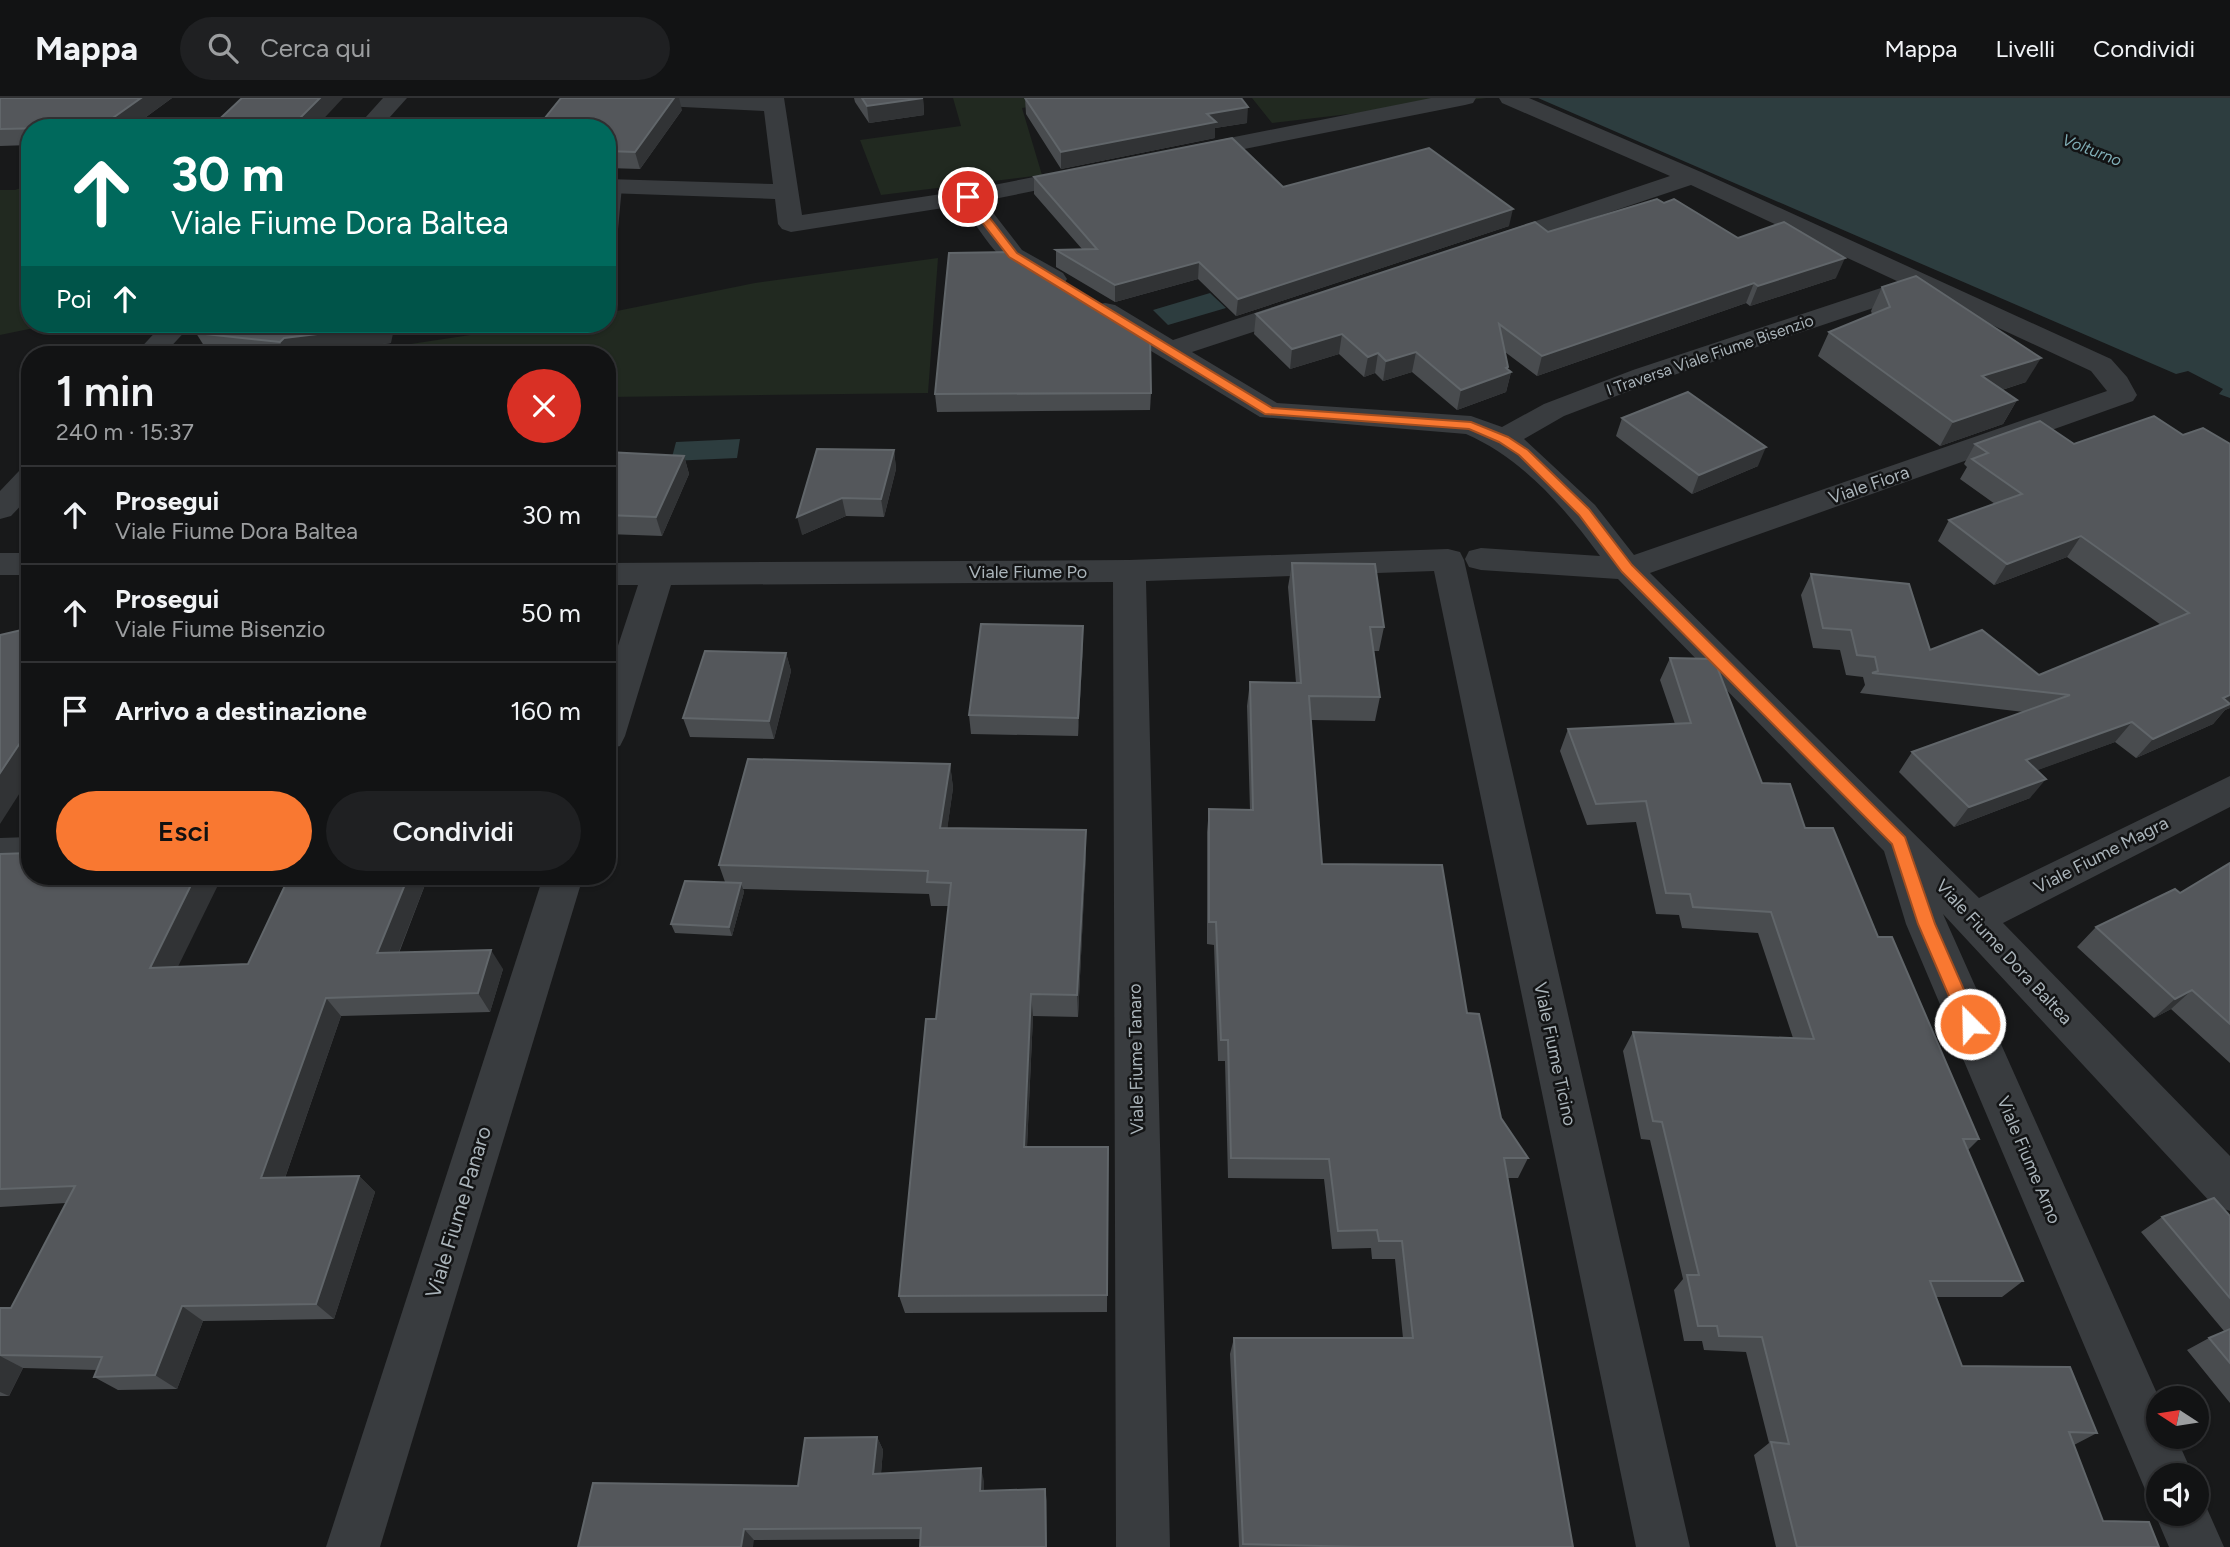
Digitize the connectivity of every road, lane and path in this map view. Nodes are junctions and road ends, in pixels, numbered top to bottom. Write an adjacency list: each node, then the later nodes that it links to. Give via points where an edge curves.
1 (396, 98): 6 (street)
2 (643, 98): 5 (street)
3 (1465, 98): 7 (street)
4 (1510, 98): 9 (street)
5 (773, 102): 11 (street)
6 (376, 119)
7 (1170, 157)
8 (1102, 170): 12 (street)
9 (1692, 177): 13 (street); 14 (street)
10 (616, 186): 11 (street)
11 (786, 192): 12 (street, via 792,224)
12 (968, 197): 18 (street, Viale Fiume Dora Baltea, via 1013,255)
13 (1470, 251)
14 (1923, 283): 19 (street, I Traversa Viale Fiume Bisenzio, via 1643,376 1554,410); 25 (street, Viale Fiora, via 2101,365 2123,395)
15 (1326, 298): 18 (street)
16 (169, 333): 17 (street)
17 (157, 346)
18 (1170, 350): 19 (street, Viale Fiume Dora Baltea, via 1270,411 1471,425)
19 (1503, 439): 25 (street, Viale Fiume Dora Baltea, via 1524,453 1584,512)
20 (21, 487): 21 (street)
21 (0, 509)
22 (1464, 560): 25 (street, Viale Fiume Po); 26 (street, Viale Fiume Po); 41 (street, Viale Fiume Ticino)
23 (0, 564): 24 (street)
24 (21, 564)
25 (1627, 569): 31 (street, Viale Fiume Dora Baltea)
26 (1129, 571): 28 (street, Viale Fiume Po); 40 (street, Viale Fiume Tanaro)
27 (616, 573): 28 (street, Viale Fiume Po)
28 (658, 574): 29 (street)
29 (616, 707)
30 (2230, 790): 35 (street, Viale Fiume Magra)
31 (1899, 841): 35 (street, Viale Fiume Dora Baltea); 37 (street, Viale Fiume Arno, via 1926,924)
32 (21, 852): 33 (street)
33 (0, 853)
34 (560, 885): 39 (street, Viale Fiume Panaro)
35 (1972, 920): 36 (street, Viale Fiume Dora Baltea)
36 (2230, 1189)
37 (2161, 1463)
38 (2187, 1526): 42 (street)
39 (353, 1547)
40 (1143, 1547)
41 (1663, 1547)
42 (2197, 1547)

